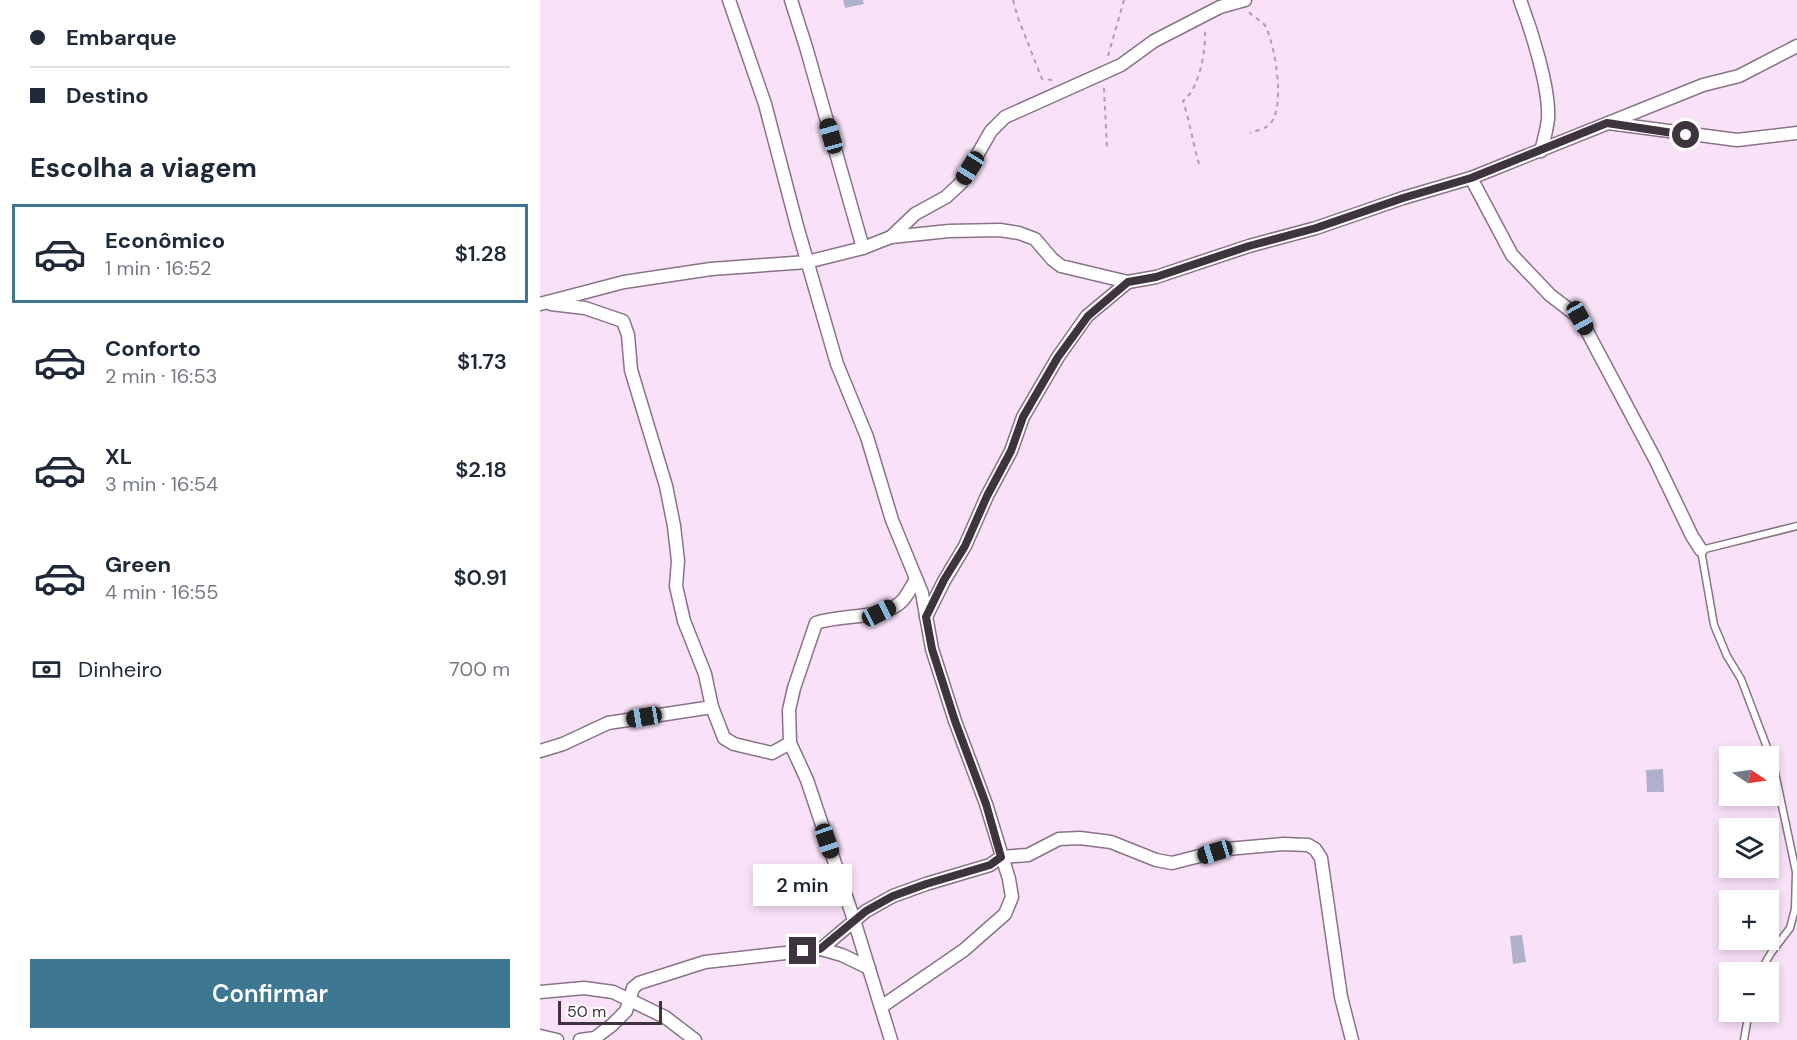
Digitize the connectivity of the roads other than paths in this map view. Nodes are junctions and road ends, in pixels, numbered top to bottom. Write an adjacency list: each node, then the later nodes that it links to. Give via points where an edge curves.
1 (729, 0): 12 (street, via 765,104)
2 (791, 0): 11 (street)
3 (1520, 0): 8 (street, via 1548,117)
4 (1245, 4): 10 (street, via 1211,12 1154,41 1121,64 1005,117 991,131 961,183 946,197 915,213)
5 (1797, 45): 6 (street, via 1740,76 1703,85)
6 (1607, 123): 7 (street, via 1737,140); 8 (street)
7 (1797, 133)
8 (1541, 151): 9 (street)
9 (1471, 178): 13 (street, via 1156,277); 16 (street, via 1512,255 1580,318)
10 (891, 237): 11 (street); 13 (street, via 950,231 1019,233 1035,239 1061,266)
11 (862, 248): 12 (street)
12 (807, 262): 14 (street, via 711,269 624,282); 17 (street, via 837,364)
13 (1128, 282): 18 (street, via 1088,316 1058,357 1023,417 965,546)
14 (542, 304): 19 (street, via 585,309 623,321 631,370 675,526 676,586 684,621 705,674)
15 (1797, 526): 16 (lane)
16 (1701, 550): 25 (lane, via 1714,625 1742,679 1773,763 1796,873 1790,928)
17 (916, 579): 18 (street); 20 (street, via 902,602 879,613 828,618 816,623 789,710)
18 (926, 617): 22 (street, via 935,659)
19 (712, 707): 20 (street, via 724,738 734,744 772,753); 21 (street, via 608,723)
20 (790, 743): 23 (street, via 807,780)
21 (540, 751)
22 (1001, 857): 23 (street, via 990,865 893,896); 29 (street, via 1011,897 1005,914 964,950); 36 (street, via 1028,855 1059,839 1080,838 1111,842 1172,863 1227,849 1308,845 1321,858 1341,997)
23 (854, 920): 24 (street); 26 (street)
24 (820, 949): 26 (street); 28 (street, via 705,962 639,983)
25 (1766, 962)
26 (869, 968): 29 (street)
27 (540, 992): 28 (street, via 584,988)
28 (630, 999): 33 (street, via 626,1011 612,1025 595,1038); 34 (street, via 665,1017)
29 (881, 1007): 35 (street)
30 (1747, 1022): 37 (lane)
31 (540, 1036): 32 (street)
32 (557, 1040)
33 (580, 1040)
34 (695, 1040)
35 (891, 1040)
36 (1352, 1040)
37 (1744, 1040)

